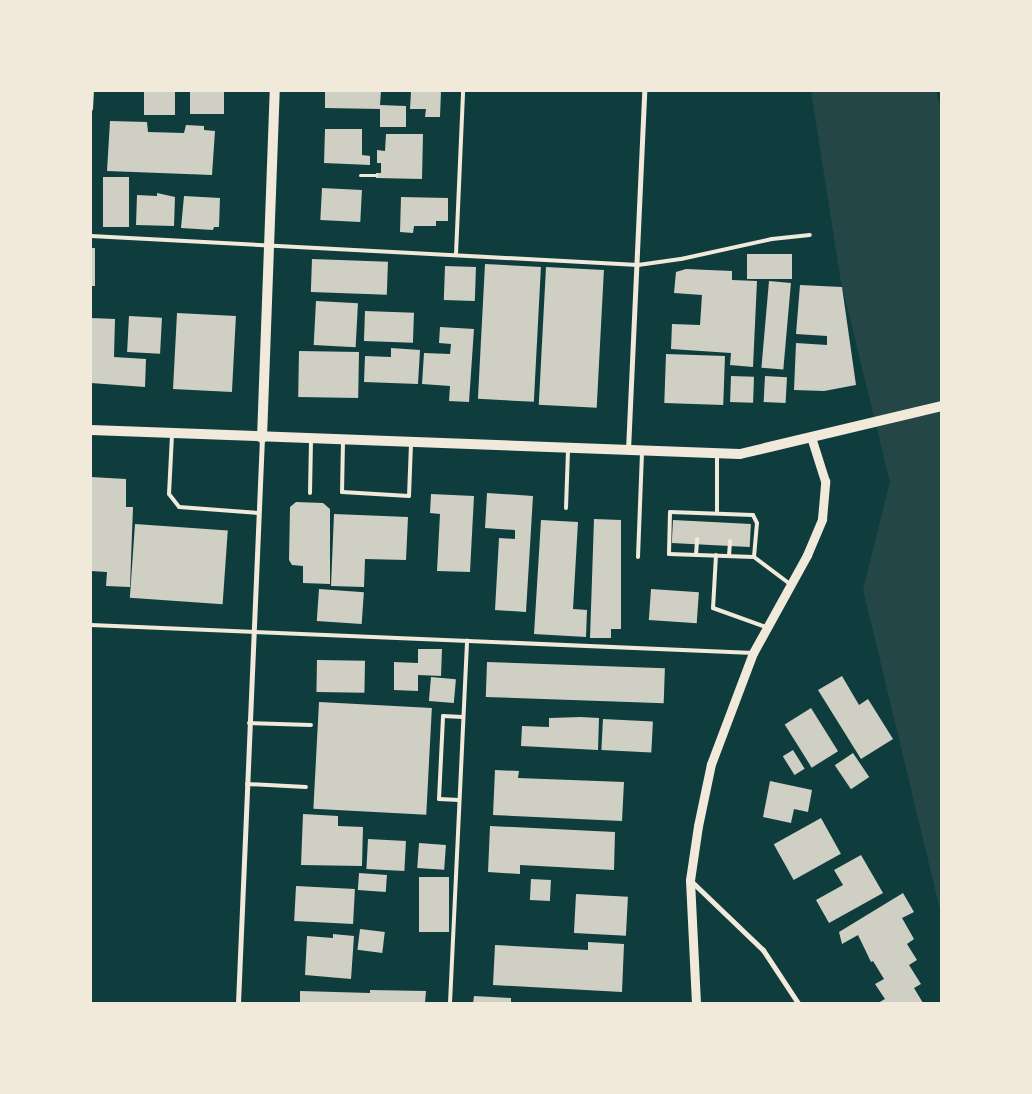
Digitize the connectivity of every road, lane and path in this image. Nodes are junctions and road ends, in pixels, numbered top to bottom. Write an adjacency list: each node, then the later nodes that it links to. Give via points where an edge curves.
1 (92, 91): 5 (lane)
2 (275, 91): 10 (main road)
3 (463, 91): 11 (lane)
4 (644, 91): 12 (street)
5 (91, 109)
6 (360, 175): 7 (path)
7 (376, 175)
8 (810, 235): 12 (lane)
9 (91, 236): 10 (lane)
10 (269, 244): 11 (lane); 16 (main road)
11 (456, 254): 12 (lane)
12 (638, 264): 22 (street)
13 (941, 406): 18 (main road)
14 (91, 430): 15 (main road)
15 (172, 434): 16 (main road); 29 (lane, via 169,494 178,507)
16 (262, 438): 17 (main road); 29 (street)
17 (312, 440): 19 (main road); 25 (lane)
18 (812, 440): 24 (main road, via 740,454); 40 (street, via 825,481 822,519 808,555)
19 (343, 441): 20 (main road); 20 (lane, via 342,492 409,496)
20 (411, 444): 21 (main road)
21 (568, 450): 22 (main road); 26 (lane)
22 (628, 452): 23 (main road)
23 (642, 452): 24 (main road); 39 (lane)
24 (718, 454): 28 (lane)
25 (310, 493)
26 (566, 508)
27 (698, 510): 28 (lane); 31 (lane); 35 (lane, via 670,512 669,554)
28 (717, 511): 30 (lane)
29 (258, 512): 43 (street)
30 (731, 512): 32 (lane); 38 (lane, via 754,515 757,523)
31 (698, 516)
32 (731, 518)
33 (697, 539): 35 (lane)
34 (730, 541): 37 (lane)
35 (696, 555): 36 (lane)
36 (716, 555): 37 (lane); 42 (lane, via 713,608)
37 (729, 556): 38 (lane)
38 (754, 556): 40 (lane)
39 (638, 557)
40 (790, 584): 42 (street)
41 (91, 624): 43 (lane)
42 (766, 628): 45 (street)
43 (253, 632): 44 (lane); 47 (street)
44 (467, 640): 45 (lane); 46 (lane)
45 (753, 653): 52 (street, via 711,764)
46 (463, 717): 51 (lane); 51 (lane, via 442,716 439,799)
47 (249, 723): 48 (lane); 49 (street)
48 (310, 725)
49 (247, 784): 50 (lane); 53 (street)
50 (306, 786)
51 (459, 800): 54 (lane)
52 (690, 880): 55 (street); 56 (street, via 762,950)
53 (238, 1003)
54 (450, 1003)
55 (696, 1003)
56 (798, 1003)

